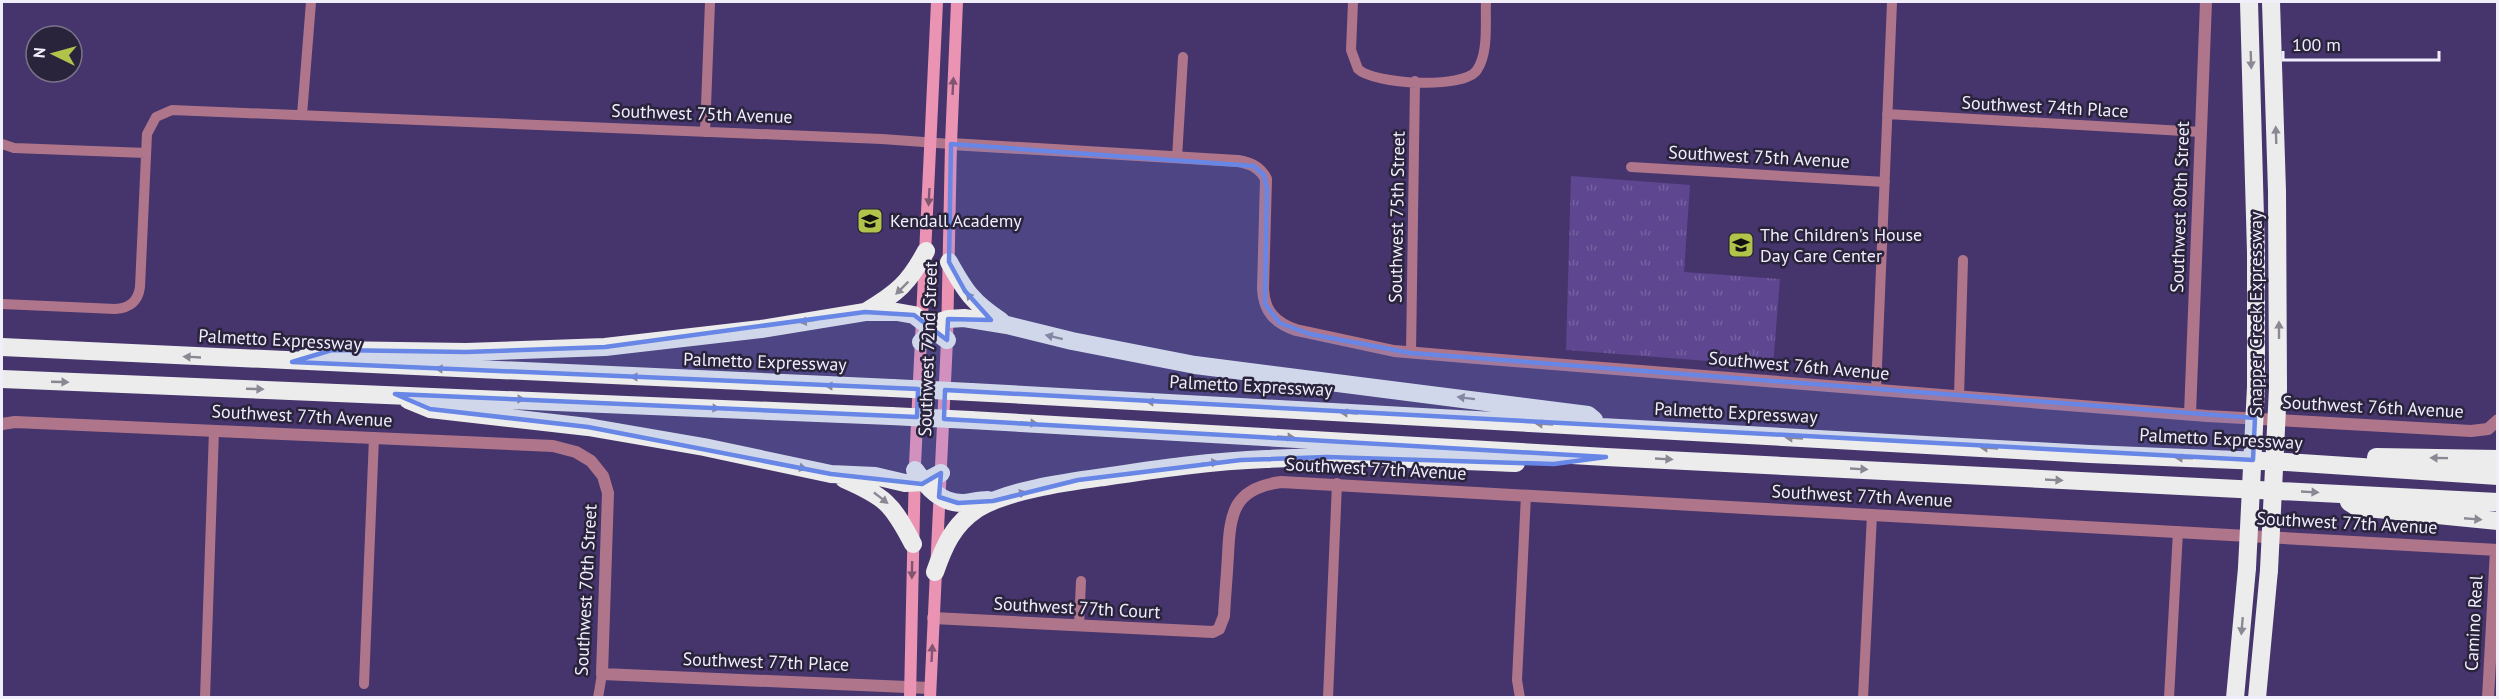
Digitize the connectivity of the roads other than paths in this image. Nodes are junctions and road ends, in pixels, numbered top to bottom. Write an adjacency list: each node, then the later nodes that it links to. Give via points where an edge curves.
1 (310, 2): 14 (street)
2 (710, 2): 15 (street)
3 (938, 2): 17 (main road, Southwest 72nd Street)
4 (957, 2): 19 (main road, Southwest 72nd Street, one-way to 4)
5 (1353, 2): 12 (street, via 1351,45 1358,69 1369,76)
6 (1486, 2): 12 (street, via 1484,51 1478,68 1459,81)
7 (1892, 2): 13 (street)
8 (2206, 2): 16 (street, Southwest 80th Street)
9 (2249, 2): 83 (highway, Snapper Creek Expressway, one-way to 83, bridge, via 2256,387 2247,568)
10 (2271, 2): 84 (highway, Snapper Creek Expressway, one-way to 10, bridge, via 2269,570 2278,388 2278,212)
11 (1183, 57): 21 (street)
12 (1415, 81): 34 (street, Southwest 75th Street)
13 (1887, 114): 16 (street, Southwest 74th Place); 24 (street)
14 (302, 115): 15 (street, Southwest 75th Avenue); 20 (street, Southwest 75th Avenue, via 176,109 156,117 148,131)
15 (705, 132): 17 (street, Southwest 75th Avenue)
16 (2200, 132): 40 (street, Southwest 80th Street)
17 (932, 142): 19 (street, Southwest 75th Avenue); 25 (main road, Southwest 72nd Street, one-way to 25)
18 (2, 144): 20 (street, via 14,148)
19 (951, 144): 21 (street, Southwest 75th Avenue); 27 (main road, Southwest 72nd Street)
20 (146, 153): 28 (street, via 140,291 135,302 115,309)
21 (1177, 158): 22 (street, Southwest 75th Avenue)
22 (1249, 164): 34 (street, Southwest 76th Avenue, via 1266,179 1263,289 1271,316 1296,330)
23 (1631, 166): 24 (street, Southwest 75th Avenue)
24 (1885, 182): 37 (street)
25 (926, 251): 29 (highway, one-way to 29, via 905,285); 31 (main road, Southwest 72nd Street)
26 (1963, 260): 39 (street)
27 (949, 262): 30 (highway, one-way to 27, via 975,303); 31 (main road, Southwest 72nd Street)
28 (2, 304)
29 (865, 312): 31 (highway, via 904,313); 35 (highway, one-way to 35, via 749,331 605,347 466,352 332,350)
30 (1007, 325): 31 (highway, via 964,318); 45 (highway, one-way to 30, via 1588,415 1195,365)
31 (930, 327): 32 (highway); 55 (main road, Southwest 72nd Street)
32 (948, 340): 52 (main road, Southwest 72nd Street)
33 (2, 347): 35 (highway, Palmetto Expressway, one-way to 33)
34 (1411, 353): 37 (street, Southwest 76th Avenue)
35 (292, 362): 45 (highway, Palmetto Expressway, one-way to 35, bridge, via 892,388)
36 (2, 379): 38 (highway, one-way to 38)
37 (1876, 390): 39 (street, Southwest 76th Avenue)
38 (395, 394): 49 (highway, one-way to 49, bridge, via 970,420); 53 (highway, one-way to 53, via 430,409 588,427)
39 (1959, 396): 40 (street, Southwest 76th Avenue)
40 (2190, 414): 43 (street, Southwest 76th Avenue, via 2471,431)
41 (2, 419): 42 (street, Southwest 77th Avenue)
42 (15, 422): 44 (street, Southwest 77th Avenue); 46 (street, Southwest 77th Avenue)
43 (2494, 423)
44 (2, 424)
45 (1602, 427): 51 (highway, Palmetto Expressway, one-way to 45)
46 (214, 430): 47 (street, Southwest 77th Avenue); 77 (street)
47 (374, 437): 48 (street, Southwest 77th Avenue, via 547,445); 74 (street)
48 (585, 456): 73 (street, Southwest 70th Street, via 603,476 609,502)
49 (1606, 457): 57 (highway, one-way to 57); 60 (highway, one-way to 49, via 1078,480 1252,459 1327,457 1554,464)
50 (2498, 459): 51 (highway, one-way to 51, via 2295,454)
51 (2270, 461): 54 (highway, Palmetto Expressway)
52 (941, 473): 55 (highway); 59 (main road, Southwest 72nd Street)
53 (831, 474): 55 (highway); 65 (highway, one-way to 65, via 876,493 899,516)
54 (2498, 477)
55 (918, 479): 59 (highway); 65 (main road, Southwest 72nd Street)
56 (1337, 483): 58 (street, Southwest 77th Avenue); 72 (street, Southwest 77th Avenue, via 1269,483 1247,493 1234,509 1229,528 1224,616); 79 (street)
57 (2334, 494): 61 (highway); 63 (highway, one-way to 63, via 2357,507)
58 (1526, 495): 62 (street, Southwest 77th Avenue); 80 (street, via 1516,680)
59 (939, 497): 60 (highway, via 958,503); 67 (main road, Southwest 72nd Street)
60 (993, 501): 67 (highway, via 954,530)
61 (2498, 502)
62 (1872, 514): 64 (street, Southwest 77th Avenue); 81 (street)
63 (2498, 521)
64 (2178, 531): 66 (street, Southwest 77th Avenue); 82 (street)
65 (913, 544): 69 (main road, Southwest 72nd Street, one-way to 69)
66 (2497, 550): 85 (street, Camino Real)
67 (935, 572): 70 (main road, Southwest 72nd Street)
68 (1081, 581): 71 (street)
69 (911, 616): 70 (main road); 75 (main road, Southwest 72nd Street)
70 (933, 618): 71 (street, Southwest 77th Court); 76 (main road, Southwest 72nd Street, one-way to 70)
71 (1079, 626): 72 (street, Southwest 77th Court, via 1202,633)
72 (1219, 629)
73 (602, 674): 75 (street, Southwest 77th Place); 78 (street, Southwest 70th Street)
74 (364, 684)
75 (910, 692): 76 (street, Southwest 77th Place)
76 (930, 693)
77 (205, 698)
78 (598, 698)
79 (1328, 698)
80 (1520, 698)
81 (1863, 698)
82 (2169, 698)
83 (2235, 698)
84 (2257, 698)
85 (2488, 698)

